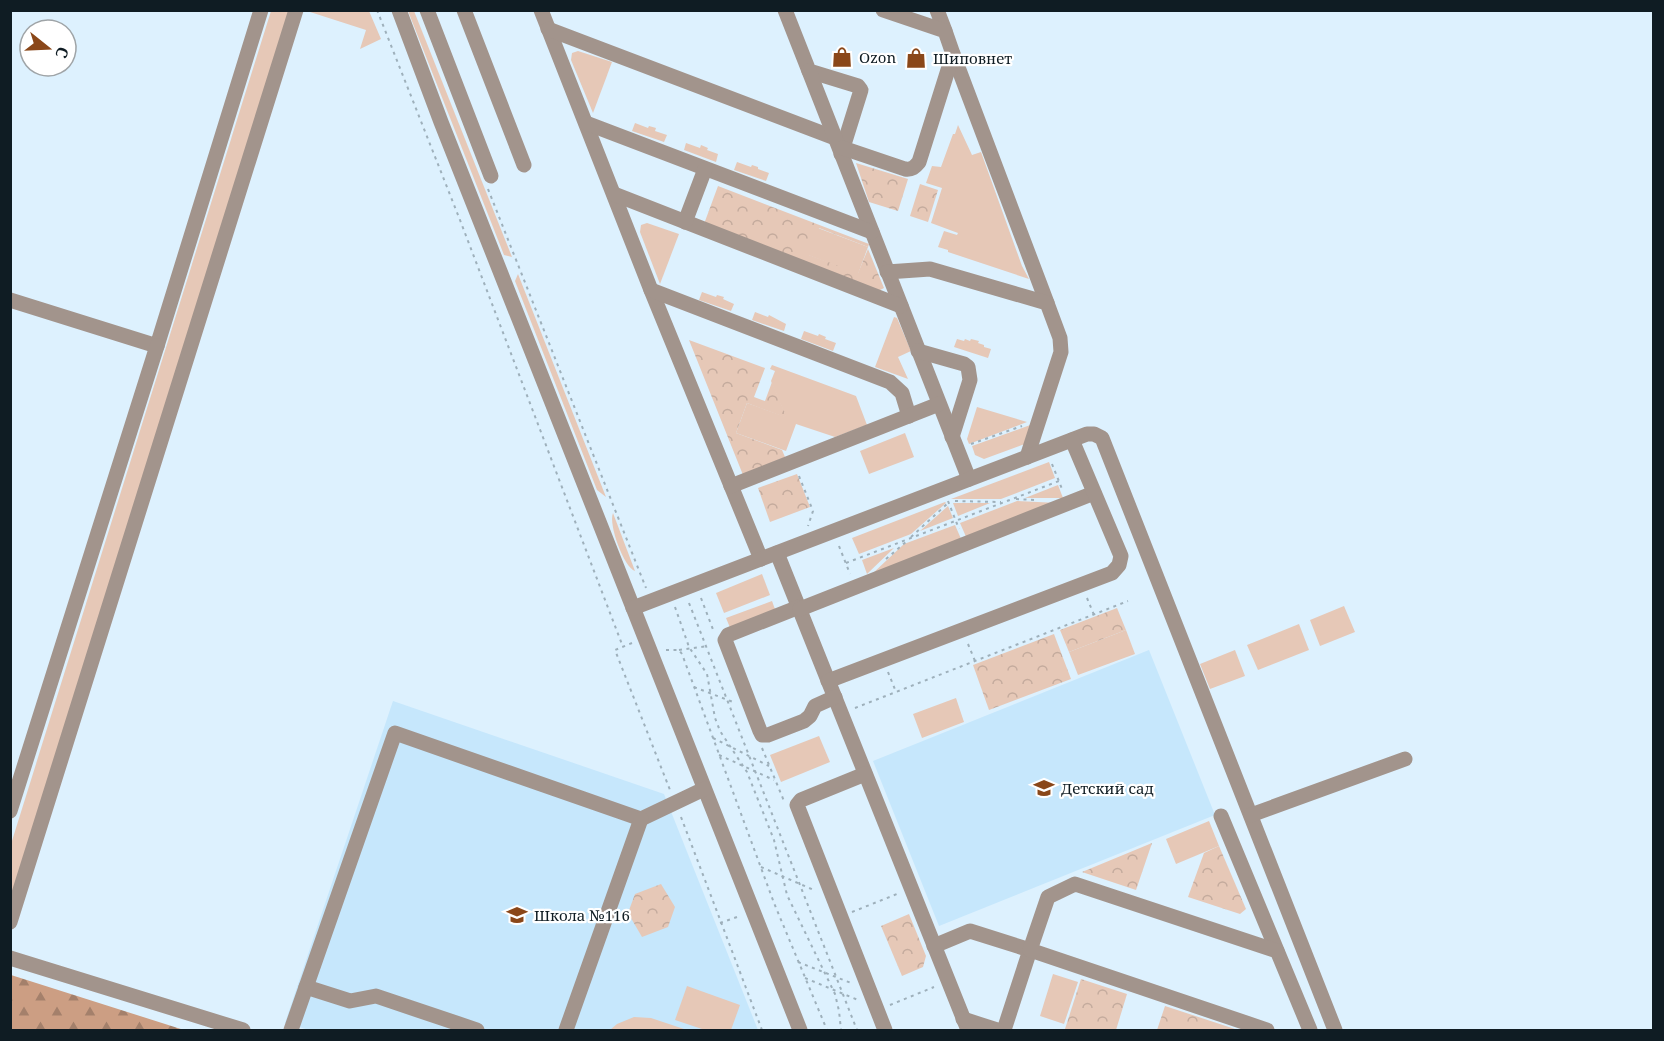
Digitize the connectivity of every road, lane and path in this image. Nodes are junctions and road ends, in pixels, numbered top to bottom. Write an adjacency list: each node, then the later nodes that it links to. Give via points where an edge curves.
1 (261, 10): 28 (street)
2 (296, 10): 106 (street)
3 (377, 10): 68 (path)
4 (399, 10): 63 (street)
5 (427, 10): 19 (street)
6 (464, 10): 17 (street)
7 (541, 10): 11 (street)
8 (785, 10): 14 (street)
9 (883, 10): 12 (street)
10 (937, 10): 12 (street)
11 (548, 29): 15 (street); 16 (street)
12 (945, 31): 13 (street)
13 (953, 54): 16 (street, via 916,166 905,169); 26 (street)
14 (809, 71): 16 (street); 16 (street, via 861,90)
15 (586, 123): 18 (street); 20 (street)
16 (840, 147): 22 (street)
17 (525, 165)
18 (705, 169): 21 (street); 22 (street)
19 (489, 182): 61 (path)
20 (614, 194): 21 (street); 24 (street)
21 (685, 222): 27 (street)
22 (872, 232): 23 (street)
23 (887, 272): 26 (street, via 930,269); 27 (street)
24 (651, 290): 31 (street, via 890,382 902,393); 41 (street)
25 (10, 300): 28 (street)
26 (1047, 303): 32 (street, via 1061,352)
27 (901, 306): 29 (street)
28 (157, 346): 95 (street)
29 (918, 351): 30 (street); 33 (street, via 968,368 970,380)
30 (939, 404): 31 (street); 33 (street)
31 (909, 416): 38 (street)
32 (1039, 420): 35 (path); 36 (street)
33 (952, 437): 39 (street)
34 (1072, 440): 36 (street); 42 (street); 96 (street, via 1094,434 1106,444)
35 (968, 446)
36 (1027, 457): 39 (street)
37 (1050, 459): 40 (path)
38 (794, 461): 41 (street); 50 (path, via 813,511)
39 (969, 479): 50 (street)
40 (1059, 481): 45 (path); 46 (path)
41 (731, 486): 53 (street)
42 (1094, 493): 46 (street); 56 (street, via 1121,556 1112,573)
43 (942, 501): 44 (path)
44 (948, 501): 45 (path); 47 (path); 48 (path)
45 (1004, 502): 47 (path)
46 (1068, 504): 51 (street)
47 (956, 521): 48 (path); 51 (path)
48 (908, 539): 54 (path); 55 (path)
49 (837, 542): 54 (path)
50 (802, 543): 52 (street)
51 (965, 544): 57 (street)
52 (777, 553): 53 (street); 62 (street)
53 (761, 559): 58 (street)
54 (846, 563): 57 (path)
55 (882, 563)
56 (1082, 584): 64 (path); 65 (street)
57 (855, 587): 62 (street)
58 (670, 594): 61 (street); 70 (path)
59 (688, 599): 69 (path)
60 (1128, 601): 64 (path)
61 (651, 602): 63 (street)
62 (799, 608): 75 (street); 79 (street, via 728,635 724,640 760,731 768,735 804,721 815,706)
63 (633, 609): 93 (street)
64 (1094, 615): 74 (path)
65 (963, 630): 73 (street); 74 (path)
66 (640, 640): 68 (path)
67 (713, 644): 69 (path)
68 (623, 647): 94 (path, via 615,650)
69 (707, 647): 70 (path); 80 (path)
70 (691, 649): 72 (path); 78 (path, via 707,674)
71 (662, 650): 72 (path)
72 (679, 650): 76 (path)
73 (883, 660): 75 (street); 77 (path)
74 (975, 661): 77 (path)
75 (828, 681): 79 (street)
76 (694, 687): 78 (path); 83 (path)
77 (896, 692): 82 (path)
78 (710, 693): 80 (path); 84 (path, via 715,718)
79 (835, 697): 82 (street)
80 (728, 700): 81 (path); 86 (path)
81 (736, 704)
82 (841, 713): 91 (street)
83 (713, 738): 84 (path); 85 (path)
84 (730, 747): 86 (path); 88 (path)
85 (719, 755): 88 (path); 99 (path)
86 (750, 756): 89 (path); 90 (path)
87 (1405, 759): 96 (street)
88 (743, 766): 90 (path); 100 (path, via 774,840)
89 (769, 766)
90 (756, 772): 92 (path); 101 (path)
91 (866, 774): 102 (street); 105 (street, via 797,805)
92 (775, 780)
93 (704, 789): 94 (street); 128 (street)
94 (675, 803): 98 (street); 107 (path)
95 (10, 811)
96 (1251, 815): 137 (street)
97 (1221, 816): 110 (street)
98 (641, 819): 118 (street, via 395,733); 126 (street)
99 (760, 867): 100 (path); 112 (path)
100 (783, 877): 101 (path); 113 (path, via 787,895)
101 (800, 884): 103 (path); 114 (path)
102 (911, 888): 105 (path); 108 (street)
103 (821, 894)
104 (746, 914): 107 (path)
105 (840, 917): 121 (street)
106 (10, 922)
107 (720, 923): 127 (path)
108 (934, 946): 109 (street, via 970,931); 116 (street)
109 (1030, 951): 110 (street, via 1048,897 1075,884); 134 (street); 135 (street)
110 (1277, 951): 136 (street)
111 (10, 958): 123 (street)
112 (798, 962): 113 (path); 115 (path)
113 (823, 972): 114 (path); 119 (path)
114 (836, 977): 117 (path); 120 (path)
115 (805, 978): 119 (path); 129 (path)
116 (948, 981): 121 (path); 122 (street)
117 (859, 986)
118 (306, 987): 124 (street); 125 (street, via 350,1001 376,996)
119 (832, 989): 120 (path); 130 (path)
120 (842, 994): 121 (path); 131 (path)
121 (871, 1007): 132 (street)
122 (966, 1025): 133 (street)
123 (243, 1030)
124 (291, 1030)
125 (477, 1030)
126 (566, 1030)
127 (762, 1030)
128 (800, 1030)
129 (827, 1030)
130 (841, 1030)
131 (857, 1030)
132 (885, 1030)
133 (997, 1030)
134 (1004, 1030)
135 (1267, 1030)
136 (1309, 1030)
137 (1335, 1030)

